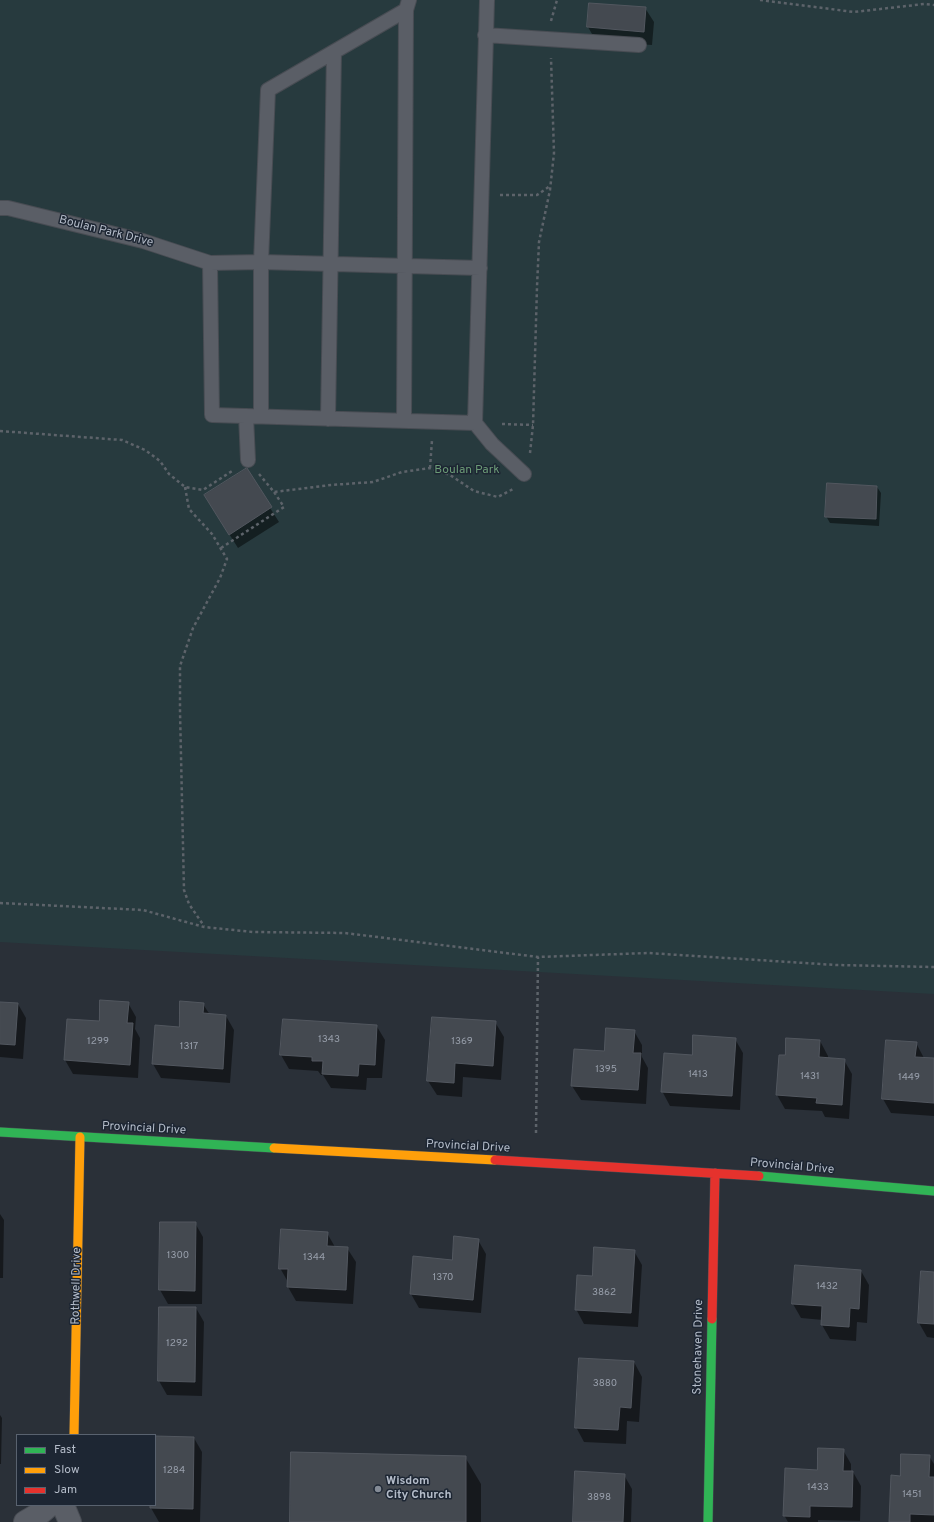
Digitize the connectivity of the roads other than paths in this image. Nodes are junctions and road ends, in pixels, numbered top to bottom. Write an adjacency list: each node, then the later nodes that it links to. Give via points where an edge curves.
1 (486, 0): 3 (lane)
2 (407, 5): 5 (lane); 10 (lane)
3 (485, 34): 4 (lane); 11 (lane)
4 (639, 45)
5 (334, 52): 8 (lane, via 268,90); 9 (lane)
6 (0, 208): 7 (lane, Boulan Park Drive, via 143,241)
7 (210, 262): 8 (lane, Boulan Park Drive); 12 (lane, via 212,415)
8 (260, 262): 9 (lane, Boulan Park Drive); 12 (lane)
9 (331, 264): 10 (lane, Boulan Park Drive); 13 (lane)
10 (405, 266): 11 (lane, Boulan Park Drive); 14 (lane)
11 (480, 268): 15 (lane)
12 (254, 416): 13 (lane); 16 (lane)
13 (328, 419): 14 (lane)
14 (404, 421): 15 (lane)
15 (475, 423): 17 (lane, via 492,444)
16 (248, 460)
17 (524, 474)
18 (0, 1132): 19 (street, Provincial Drive)
19 (80, 1137): 20 (street, Provincial Drive); 22 (street, Rothwell Drive)
20 (715, 1173): 21 (street, Provincial Drive); 27 (street, Stonehaven Drive)
21 (934, 1191)
22 (74, 1434)
23 (49, 1506): 25 (street)
24 (63, 1506): 26 (street)
25 (25, 1522)
26 (70, 1522)
27 (708, 1522)

